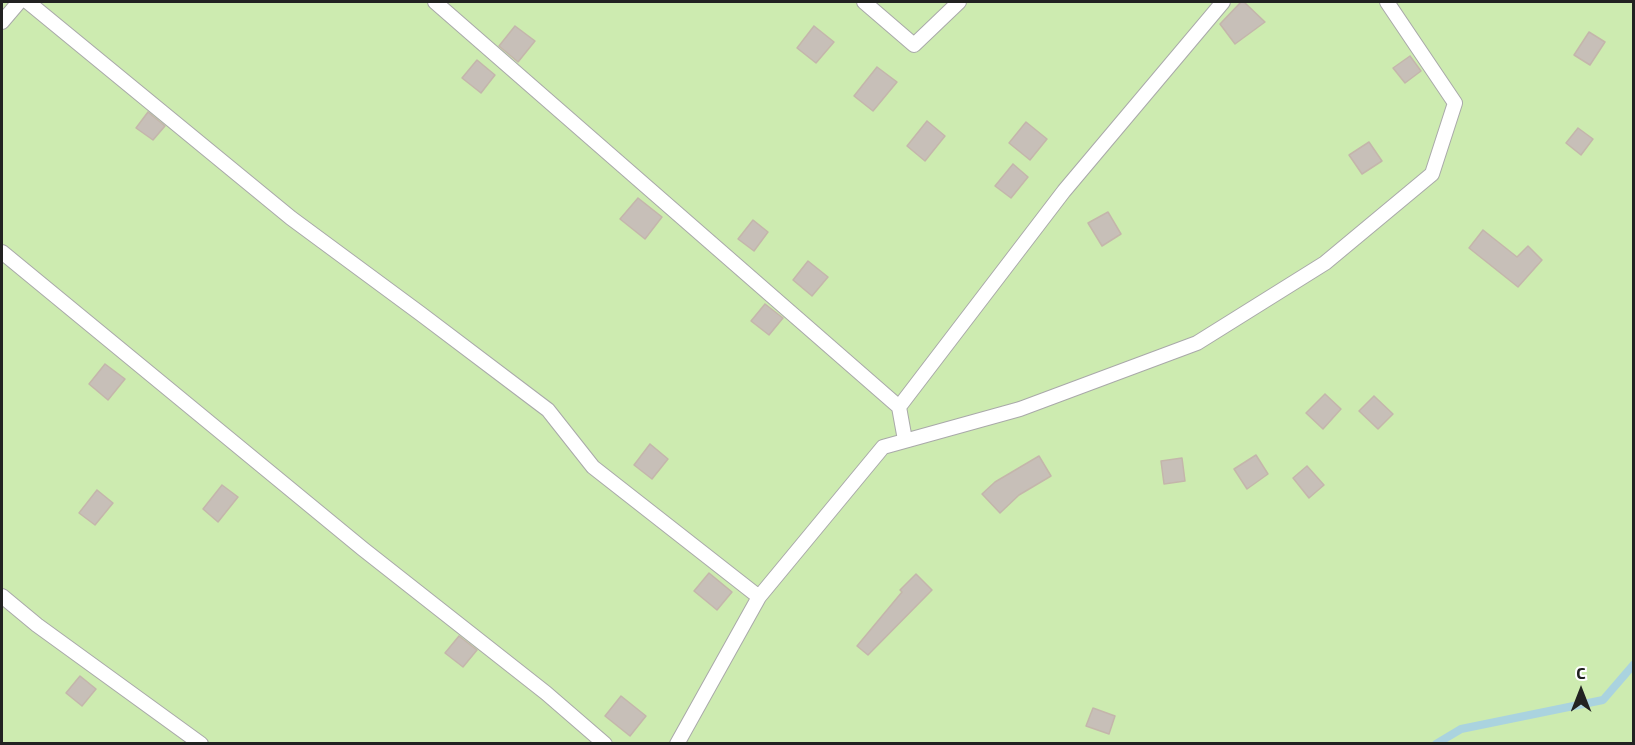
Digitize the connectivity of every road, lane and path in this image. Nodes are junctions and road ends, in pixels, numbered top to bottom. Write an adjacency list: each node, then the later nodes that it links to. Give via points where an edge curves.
1 (19, 2): 8 (lane)
2 (27, 2): 13 (lane, via 291,218 548,410 592,466)
3 (435, 2): 10 (lane)
4 (864, 2): 5 (lane, via 914,45)
5 (959, 2)
6 (1223, 2): 10 (lane, via 1064,191)
7 (1387, 2): 11 (lane, via 1455,103 1432,174 1325,263 1197,343 1020,410)
8 (2, 22)
9 (2, 252): 15 (lane)
10 (899, 407): 11 (lane)
11 (905, 440): 13 (lane, via 883,447)
12 (2, 596): 14 (lane)
13 (759, 597): 16 (lane)
14 (201, 744)
15 (605, 744)
16 (677, 744)

